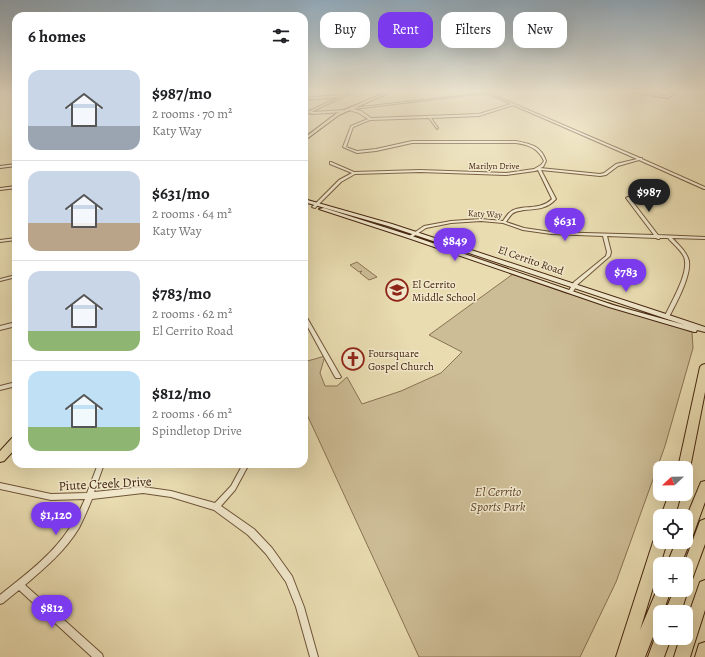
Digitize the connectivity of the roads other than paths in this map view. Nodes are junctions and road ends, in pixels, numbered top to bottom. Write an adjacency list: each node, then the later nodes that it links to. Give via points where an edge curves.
1 (326, 122): 6 (main road)
2 (364, 122): 11 (street, via 352,127 344,144 346,149 364,151 412,142 516,142 532,146 541,152 545,161)
3 (432, 122): 5 (street)
4 (554, 122): 7 (street)
5 (436, 128)
6 (308, 137)
7 (641, 159): 11 (street, Marilyn Drive, via 617,165 600,175); 14 (street)
8 (330, 163): 12 (street, Marilyn Drive)
9 (12, 166): 10 (street)
10 (0, 167)
11 (539, 169): 12 (street, Marilyn Drive, via 506,174 420,171); 20 (street, via 554,199 542,206 512,212)
12 (354, 173): 19 (street, via 340,181)
13 (12, 188): 15 (street)
14 (705, 188)
15 (0, 189)
16 (628, 198): 23 (street)
17 (308, 202): 19 (main road, El Cerrito Road)
18 (308, 205): 19 (main road, El Cerrito Road)
19 (316, 205): 21 (main road, El Cerrito Road)
20 (504, 222): 21 (street, Katy Way, via 451,222 425,227); 22 (street, Katy Way, via 536,231)
21 (412, 235): 30 (main road, El Cerrito Road)
22 (605, 236): 23 (street, Katy Way); 30 (street, via 608,256)
23 (658, 238): 24 (street, Katy Way)
24 (670, 238): 25 (street, Katy Way); 31 (street, via 688,262)
25 (705, 238)
26 (12, 240): 27 (street)
27 (0, 242)
28 (12, 277): 29 (street)
29 (0, 280)
30 (572, 289): 31 (main road, El Cerrito Road); 35 (main road, El Cerrito Road)
31 (667, 316): 35 (main road, El Cerrito Road)
32 (308, 323): 37 (street)
33 (12, 325): 34 (street)
34 (0, 328)
35 (705, 332)
36 (705, 367): 42 (highway)
37 (338, 377)
38 (12, 385): 39 (street)
39 (0, 388)
40 (12, 445): 41 (main road)
41 (0, 458)
42 (685, 461)
43 (99, 468): 47 (street)
44 (244, 468): 48 (street, via 233,488)
45 (0, 486): 47 (street, Piute Creek Drive, via 51,497)
46 (705, 486): 49 (highway)
47 (88, 496): 48 (street, Piute Creek Drive, via 143,490 171,494); 53 (street, via 72,532 48,560)
48 (216, 507): 60 (street, Piute Creek Drive, via 251,532 269,551 289,579)
49 (693, 516)
50 (705, 525): 52 (highway)
51 (658, 549): 61 (highway)
52 (693, 558)
53 (18, 585): 56 (street); 59 (street)
54 (705, 587): 64 (highway)
55 (661, 597): 62 (highway)
56 (0, 600)
57 (660, 645): 63 (highway)
58 (705, 650): 65 (highway)
59 (99, 657)
60 (314, 657)
61 (624, 657)
62 (637, 657)
63 (656, 657)
64 (682, 657)
65 (703, 657)

